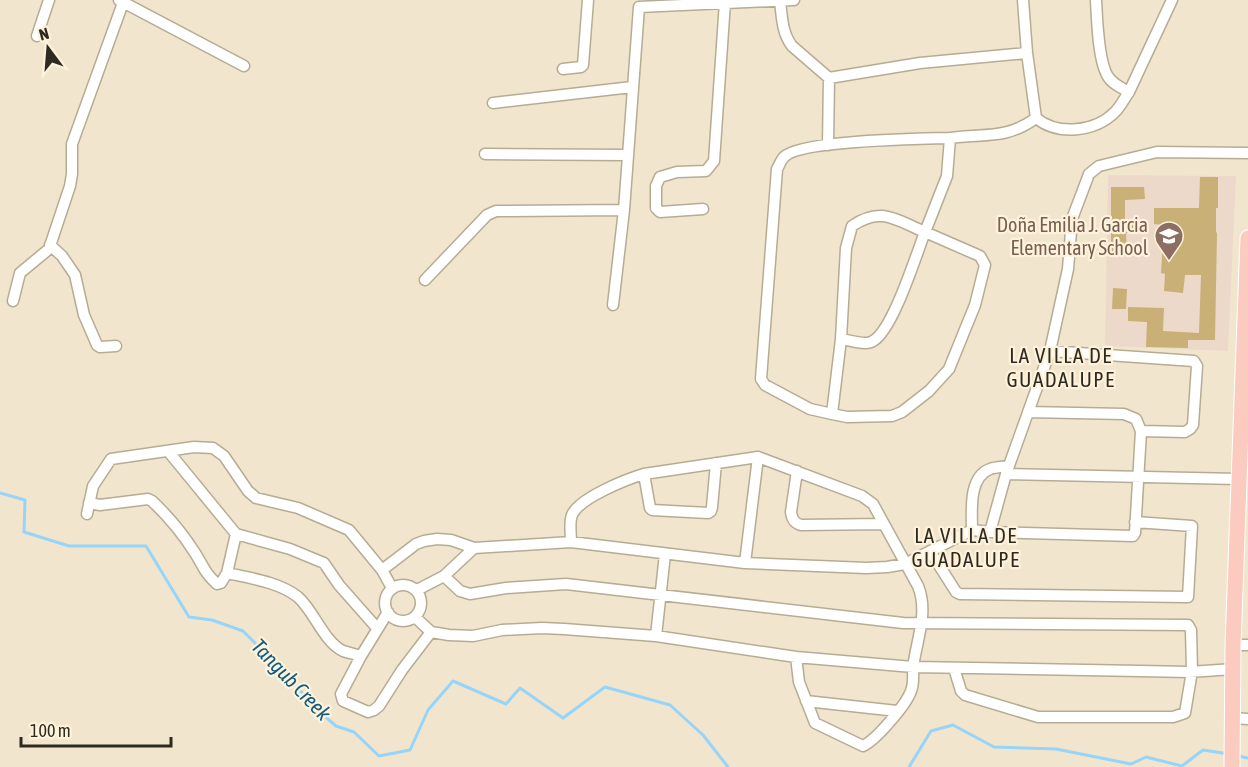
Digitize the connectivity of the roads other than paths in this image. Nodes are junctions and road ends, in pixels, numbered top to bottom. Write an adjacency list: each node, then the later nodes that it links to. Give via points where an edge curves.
1 (49, 0): 11 (street)
2 (588, 0): 14 (street, via 583,65)
3 (794, 0): 8 (street)
4 (1023, 0): 12 (street)
5 (1096, 0): 17 (street, via 1107,75)
6 (1172, 0): 17 (street)
7 (122, 1): 13 (street); 29 (street, via 72,144 70,186)
8 (780, 1): 9 (street); 15 (street, via 788,40)
9 (725, 2): 10 (street); 25 (street, via 714,161 706,171 660,177 656,186 656,208 660,212)
10 (639, 3): 16 (street)
11 (38, 36)
12 (1027, 53): 15 (street, via 920,63); 19 (street)
13 (244, 66)
14 (563, 69)
15 (829, 78): 21 (street)
16 (632, 87): 18 (street); 24 (street)
17 (1129, 92): 19 (street, via 1113,114 1093,125 1068,130 1044,125)
18 (493, 103)
19 (1036, 118): 20 (street, via 1010,133)
20 (950, 138): 21 (street); 27 (street, via 947,176)
21 (828, 145): 38 (street, via 797,150 784,157 777,169 761,379 765,385 810,409)
22 (1248, 153): 35 (street, via 1157,152 1099,166 1089,174 1072,219 1068,269)
23 (485, 154): 24 (street)
24 (628, 155): 26 (street)
25 (703, 209)
26 (624, 210): 30 (street, via 496,211 487,215); 32 (street)
27 (925, 232): 33 (street, via 888,325 869,343); 33 (street, via 884,215 865,217 852,226 846,248); 38 (street, via 980,256 985,265 975,305 949,369 929,391 892,416)
28 (1248, 238): 36 (main road)
29 (50, 246): 31 (street, via 20,273); 34 (street, via 75,275 84,315 97,345)
30 (425, 280)
31 (13, 301)
32 (613, 305)
33 (841, 339): 38 (street)
34 (116, 346)
35 (1050, 351): 37 (street); 39 (street, via 1194,361 1197,366 1190,429)
36 (1245, 391): 47 (main road)
37 (1028, 412): 39 (street, via 1124,414 1136,419); 43 (street)
38 (832, 414)
39 (1141, 431): 46 (street)
40 (168, 451): 52 (street); 59 (street, via 215,449 256,498 298,508 349,530); 60 (street, via 111,459 93,486 88,509 150,499 195,553 206,574 220,584)
41 (758, 457): 42 (street); 44 (street); 57 (street)
42 (716, 463): 45 (street); 45 (street, via 712,507 708,513 652,510)
43 (1007, 470): 46 (street); 50 (street, via 990,468 975,484); 51 (street)
44 (797, 471): 49 (street, via 868,499); 49 (street, via 791,512 796,523)
45 (645, 474): 53 (street, via 582,502 571,516)
46 (1138, 477): 47 (street); 48 (street)
47 (1239, 479): 71 (main road)
48 (1135, 522): 51 (street, via 1130,536); 55 (street, via 1192,526 1188,597 960,594)
49 (884, 524): 58 (street)
50 (972, 530): 51 (street); 55 (street)
51 (990, 532)
52 (236, 534): 60 (street); 68 (street, via 324,563)
53 (571, 542): 54 (street); 56 (street)
54 (474, 548): 59 (street, via 451,540 424,541); 61 (street)
55 (930, 551): 58 (street)
56 (665, 554): 57 (street); 64 (street)
57 (745, 563): 58 (street, via 866,568)
58 (905, 564): 67 (street, via 922,598)
59 (382, 570): 62 (street)
60 (227, 573): 72 (street, via 268,583 297,597 340,649)
61 (444, 576): 63 (street); 64 (street, via 460,591 470,594 566,584)
62 (392, 588): 63 (street, via 408,585); 65 (street, via 385,599)
63 (417, 590): 66 (street, via 422,604)
64 (661, 594): 67 (street); 70 (street)
65 (388, 612): 66 (street, via 404,621); 68 (street)
66 (415, 617): 69 (street)
67 (922, 623): 74 (street); 77 (street, via 1188,625)
68 (377, 628): 72 (street)
69 (431, 632): 70 (street, via 473,636 542,628); 72 (street, via 379,705 368,712 341,697)
70 (656, 636): 73 (street)
71 (1240, 645): 76 (main road)
72 (361, 656)
73 (796, 657): 74 (street); 78 (street)
74 (913, 667): 75 (street); 79 (street, via 911,691)
75 (954, 668): 77 (street); 77 (street, via 965,695 1042,717 1173,717 1185,713)
76 (1234, 669): 77 (street); 80 (main road)
77 (1192, 671)
78 (806, 701): 79 (street); 79 (street, via 815,723 863,746)
79 (897, 711)
80 (1232, 718): 81 (street); 82 (main road)
81 (1248, 719)
82 (1232, 767)

